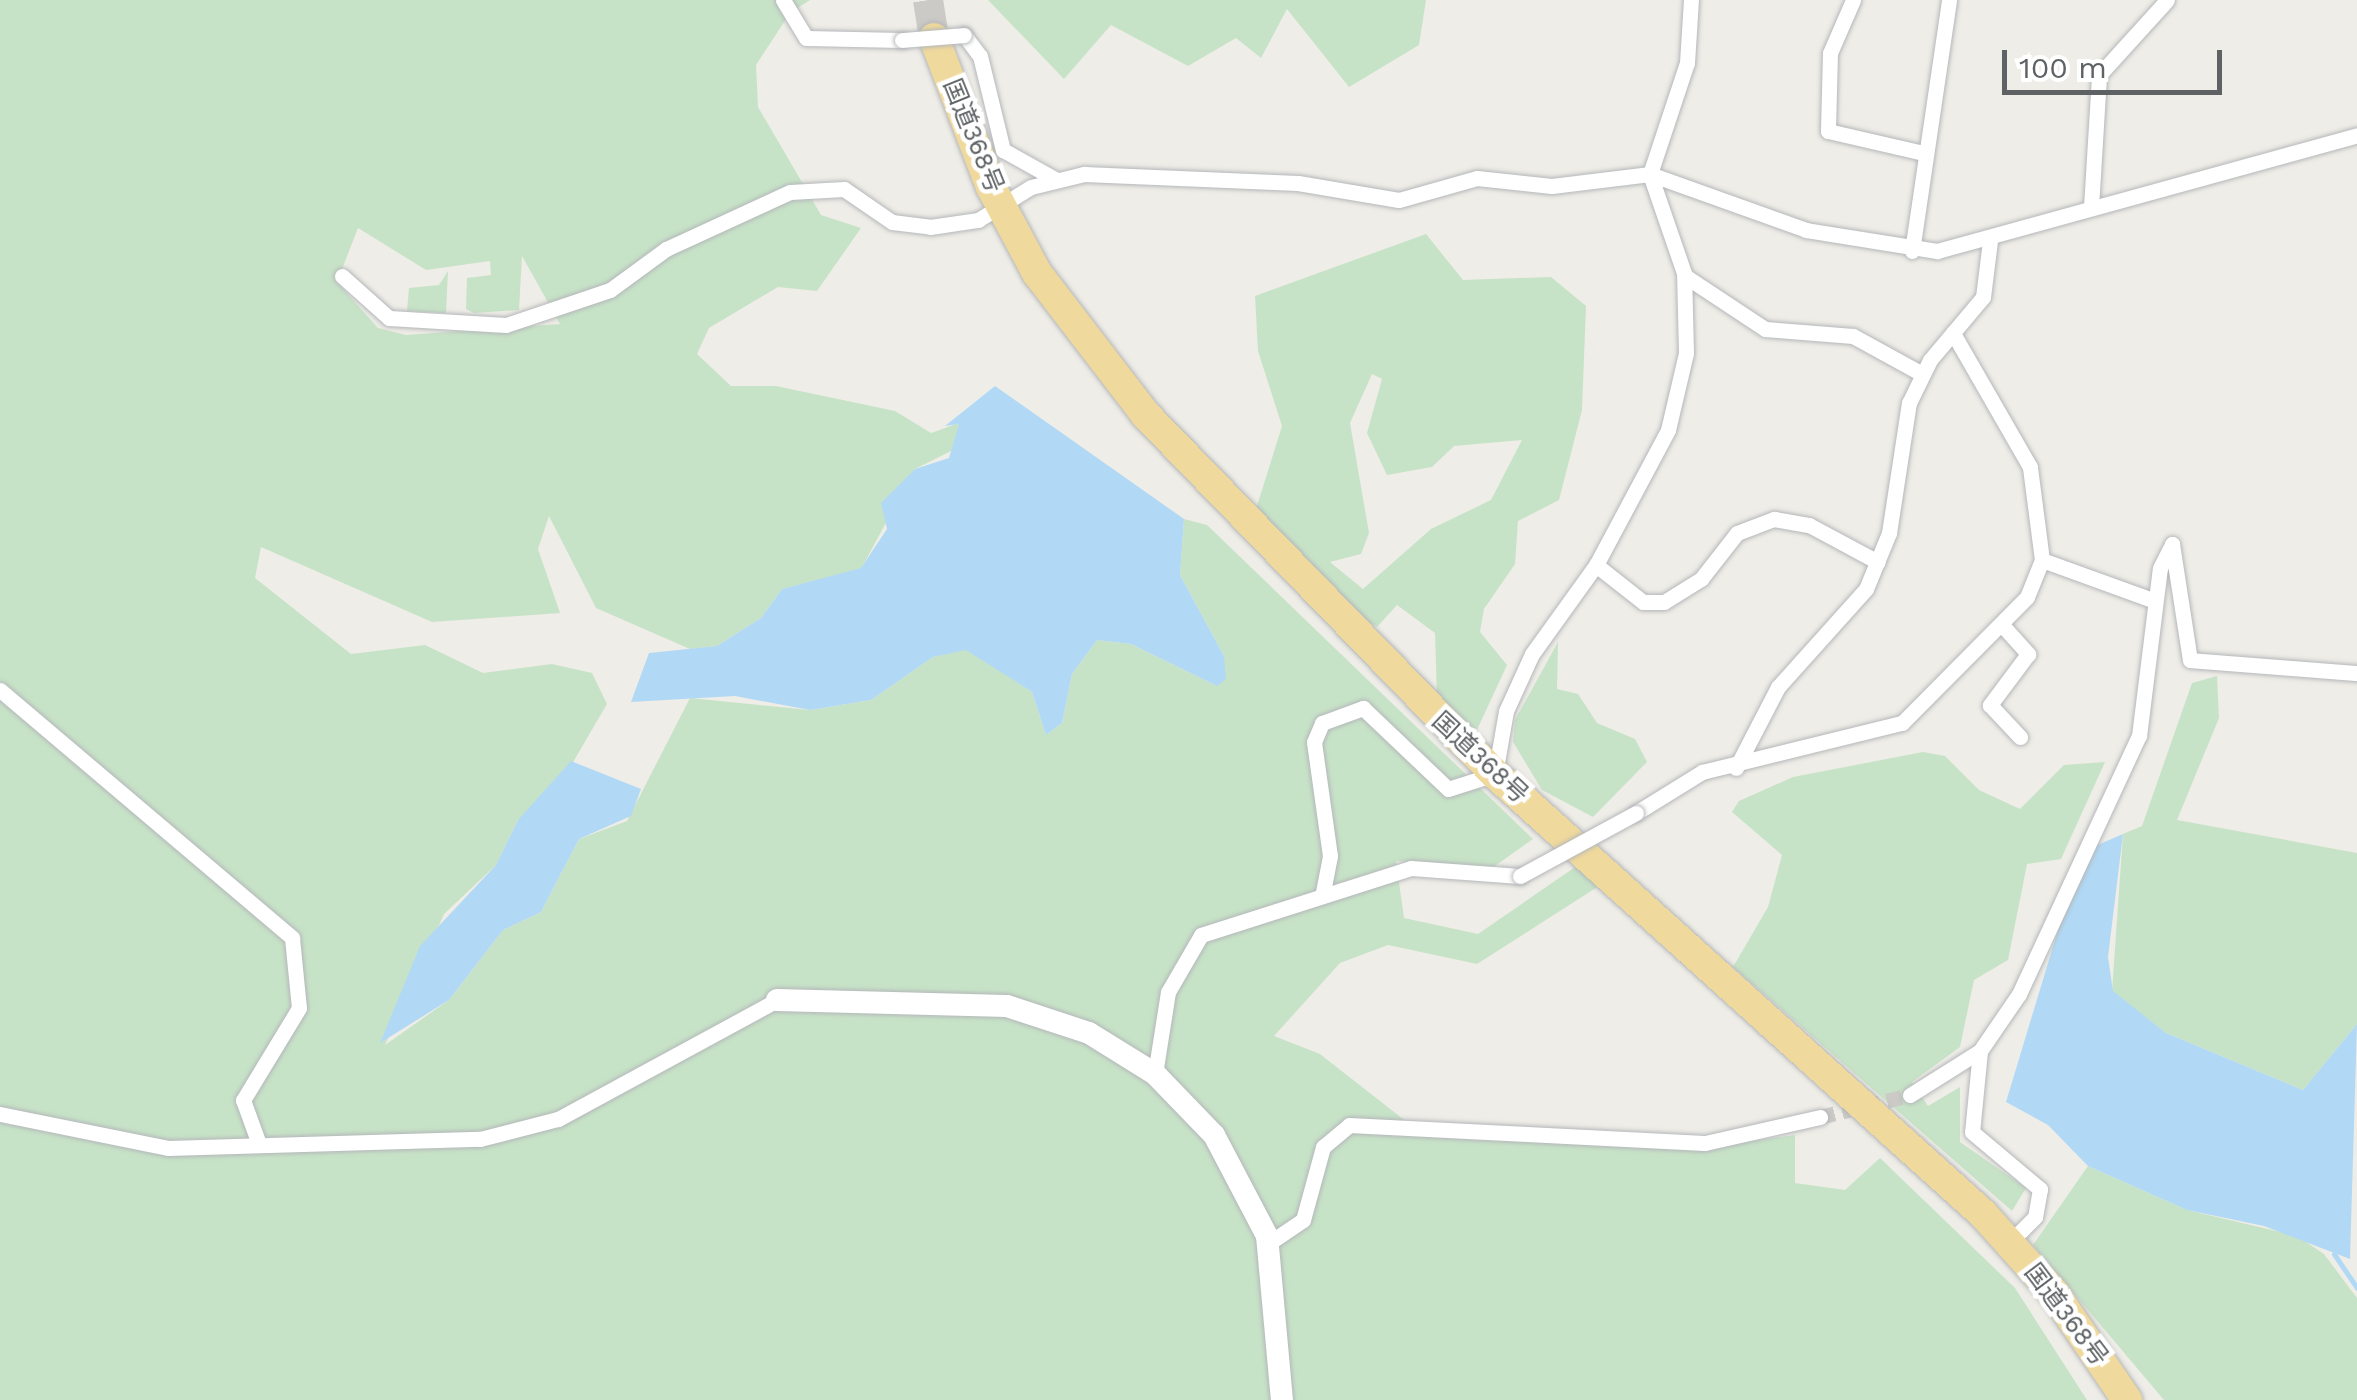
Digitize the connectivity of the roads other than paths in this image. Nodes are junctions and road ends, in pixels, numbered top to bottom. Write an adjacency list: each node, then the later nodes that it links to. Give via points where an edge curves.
1 (784, 0): 6 (street, bridge, via 806,38)
2 (1691, 0): 9 (street, via 1687,63)
3 (1853, 0): 8 (street, via 1830,52 1828,131)
4 (1949, 0): 8 (street)
5 (2168, 0): 12 (street, via 2099,75)
6 (949, 36): 10 (street, via 980,56 1004,150); 11 (highway, 国道368号)
7 (2357, 135): 12 (street)
8 (1923, 154): 14 (street)
9 (1650, 174): 10 (street, via 1552,186 1477,178 1399,200 1240,179); 14 (street, via 1806,230); 16 (street)
10 (1054, 179): 11 (street)
11 (1000, 205): 15 (street, via 978,220 930,226 892,222 844,188 790,192 666,249 610,290 506,326 388,318); 28 (highway, 国道368号, via 1080,340 1132,400)
12 (2091, 207): 13 (street)
13 (1990, 240): 14 (street); 17 (street, via 1983,298)
14 (1912, 250)
15 (342, 276)
16 (1685, 276): 18 (street, via 1765,329 1853,336); 21 (street, via 1680,392 1643,485)
17 (1953, 332): 18 (street); 19 (street, via 2030,467)
18 (1922, 374): 20 (street, via 1892,465 1889,532)
19 (2042, 560): 22 (street); 23 (street)
20 (1878, 562): 21 (street, via 1809,525 1774,518 1736,534 1701,579 1664,602 1643,602); 27 (street, via 1845,620 1778,687)
21 (1596, 566): 28 (street, via 1532,654 1506,711)
22 (2155, 601): 24 (street, via 2172,544 2190,660); 31 (street, via 2139,736 2012,1008)
23 (2004, 626): 26 (street, via 2028,654 1990,705); 27 (street, via 1902,723)
24 (2357, 672)
25 (0, 690): 36 (street, via 292,938 299,1008 243,1100)
26 (2020, 737)
27 (1736, 768): 29 (street, bridge, via 1702,772 1520,876 1423,866)
28 (1494, 774): 29 (street, via 1441,786 1381,721 1341,709 1314,742 1330,856); 37 (highway, 国道368号)
29 (1323, 892): 32 (street, via 1190,941 1168,992)
30 (777, 1000): 32 (street, via 1007,1006 1089,1033); 36 (street, via 536,1127 444,1141)
31 (1980, 1051): 33 (street); 37 (street, via 1972,1132 2040,1189 2035,1217)
32 (1155, 1074): 38 (street, via 1214,1136)
33 (1910, 1096)
34 (0, 1114): 36 (street, via 118,1144)
35 (1820, 1117): 38 (street, via 1705,1143 1350,1125 1323,1147 1303,1220)
36 (259, 1144)
37 (2010, 1242): 40 (highway, 国道368号)
38 (1269, 1243): 39 (street)
39 (1282, 1400)
40 (2128, 1400)

